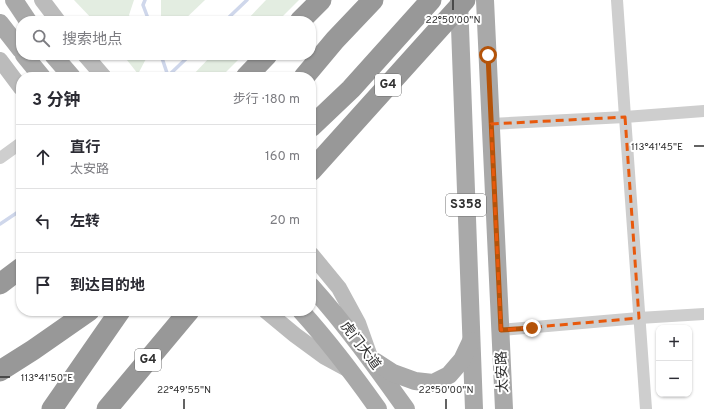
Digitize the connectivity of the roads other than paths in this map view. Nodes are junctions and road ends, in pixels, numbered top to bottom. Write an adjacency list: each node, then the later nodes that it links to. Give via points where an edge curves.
1 (14, 0): 10 (main road)
2 (42, 0): 11 (main road)
3 (321, 0): 12 (highway)
4 (373, 0): 24 (highway)
5 (431, 0): 28 (highway, via 351,89)
6 (459, 0): 45 (main road, S358)
7 (465, 0): 32 (highway, G4, bridge)
8 (485, 0): 29 (main road, 太安路 / S358)
9 (617, 0): 27 (street)
10 (25, 16)
11 (54, 16)
12 (305, 16)
13 (0, 23): 14 (main road)
14 (16, 44)
15 (0, 60): 25 (main road)
16 (28, 60): 20 (main road)
17 (57, 60): 21 (main road)
18 (89, 60): 22 (main road)
19 (263, 60): 23 (highway)
20 (38, 72)
21 (68, 72)
22 (100, 72)
23 (251, 72)
24 (308, 72)
25 (16, 81)
26 (704, 111): 27 (street)
27 (625, 117): 29 (street); 43 (street)
28 (316, 122)
29 (491, 124): 44 (main road, 太安路 / S358)
30 (16, 147): 31 (street)
31 (0, 158)
32 (316, 165)
33 (316, 260): 46 (main road, via 339,288 358,323)
34 (16, 272): 35 (highway)
35 (0, 284)
36 (316, 291): 46 (main road, 虎门大道)
37 (704, 314): 43 (street)
38 (82, 316): 48 (highway)
39 (117, 316): 49 (highway)
40 (185, 316): 50 (highway, G4)
41 (272, 316): 47 (main road, via 325,357)
42 (306, 316): 47 (main road, 虎门大道)
43 (639, 318): 44 (street); 55 (street)
44 (501, 330): 54 (main road, 太安路 / S358)
45 (471, 340): 46 (main road, via 462,360 449,375 433,383 415,381 393,373); 53 (main road, S358)
46 (370, 359): 52 (main road, 虎门大道)
47 (350, 370): 51 (main road, 虎门大道)
48 (0, 371)
49 (52, 409)
50 (107, 409)
51 (378, 409)
52 (406, 409)
53 (474, 409)
54 (504, 409)
55 (646, 409)

